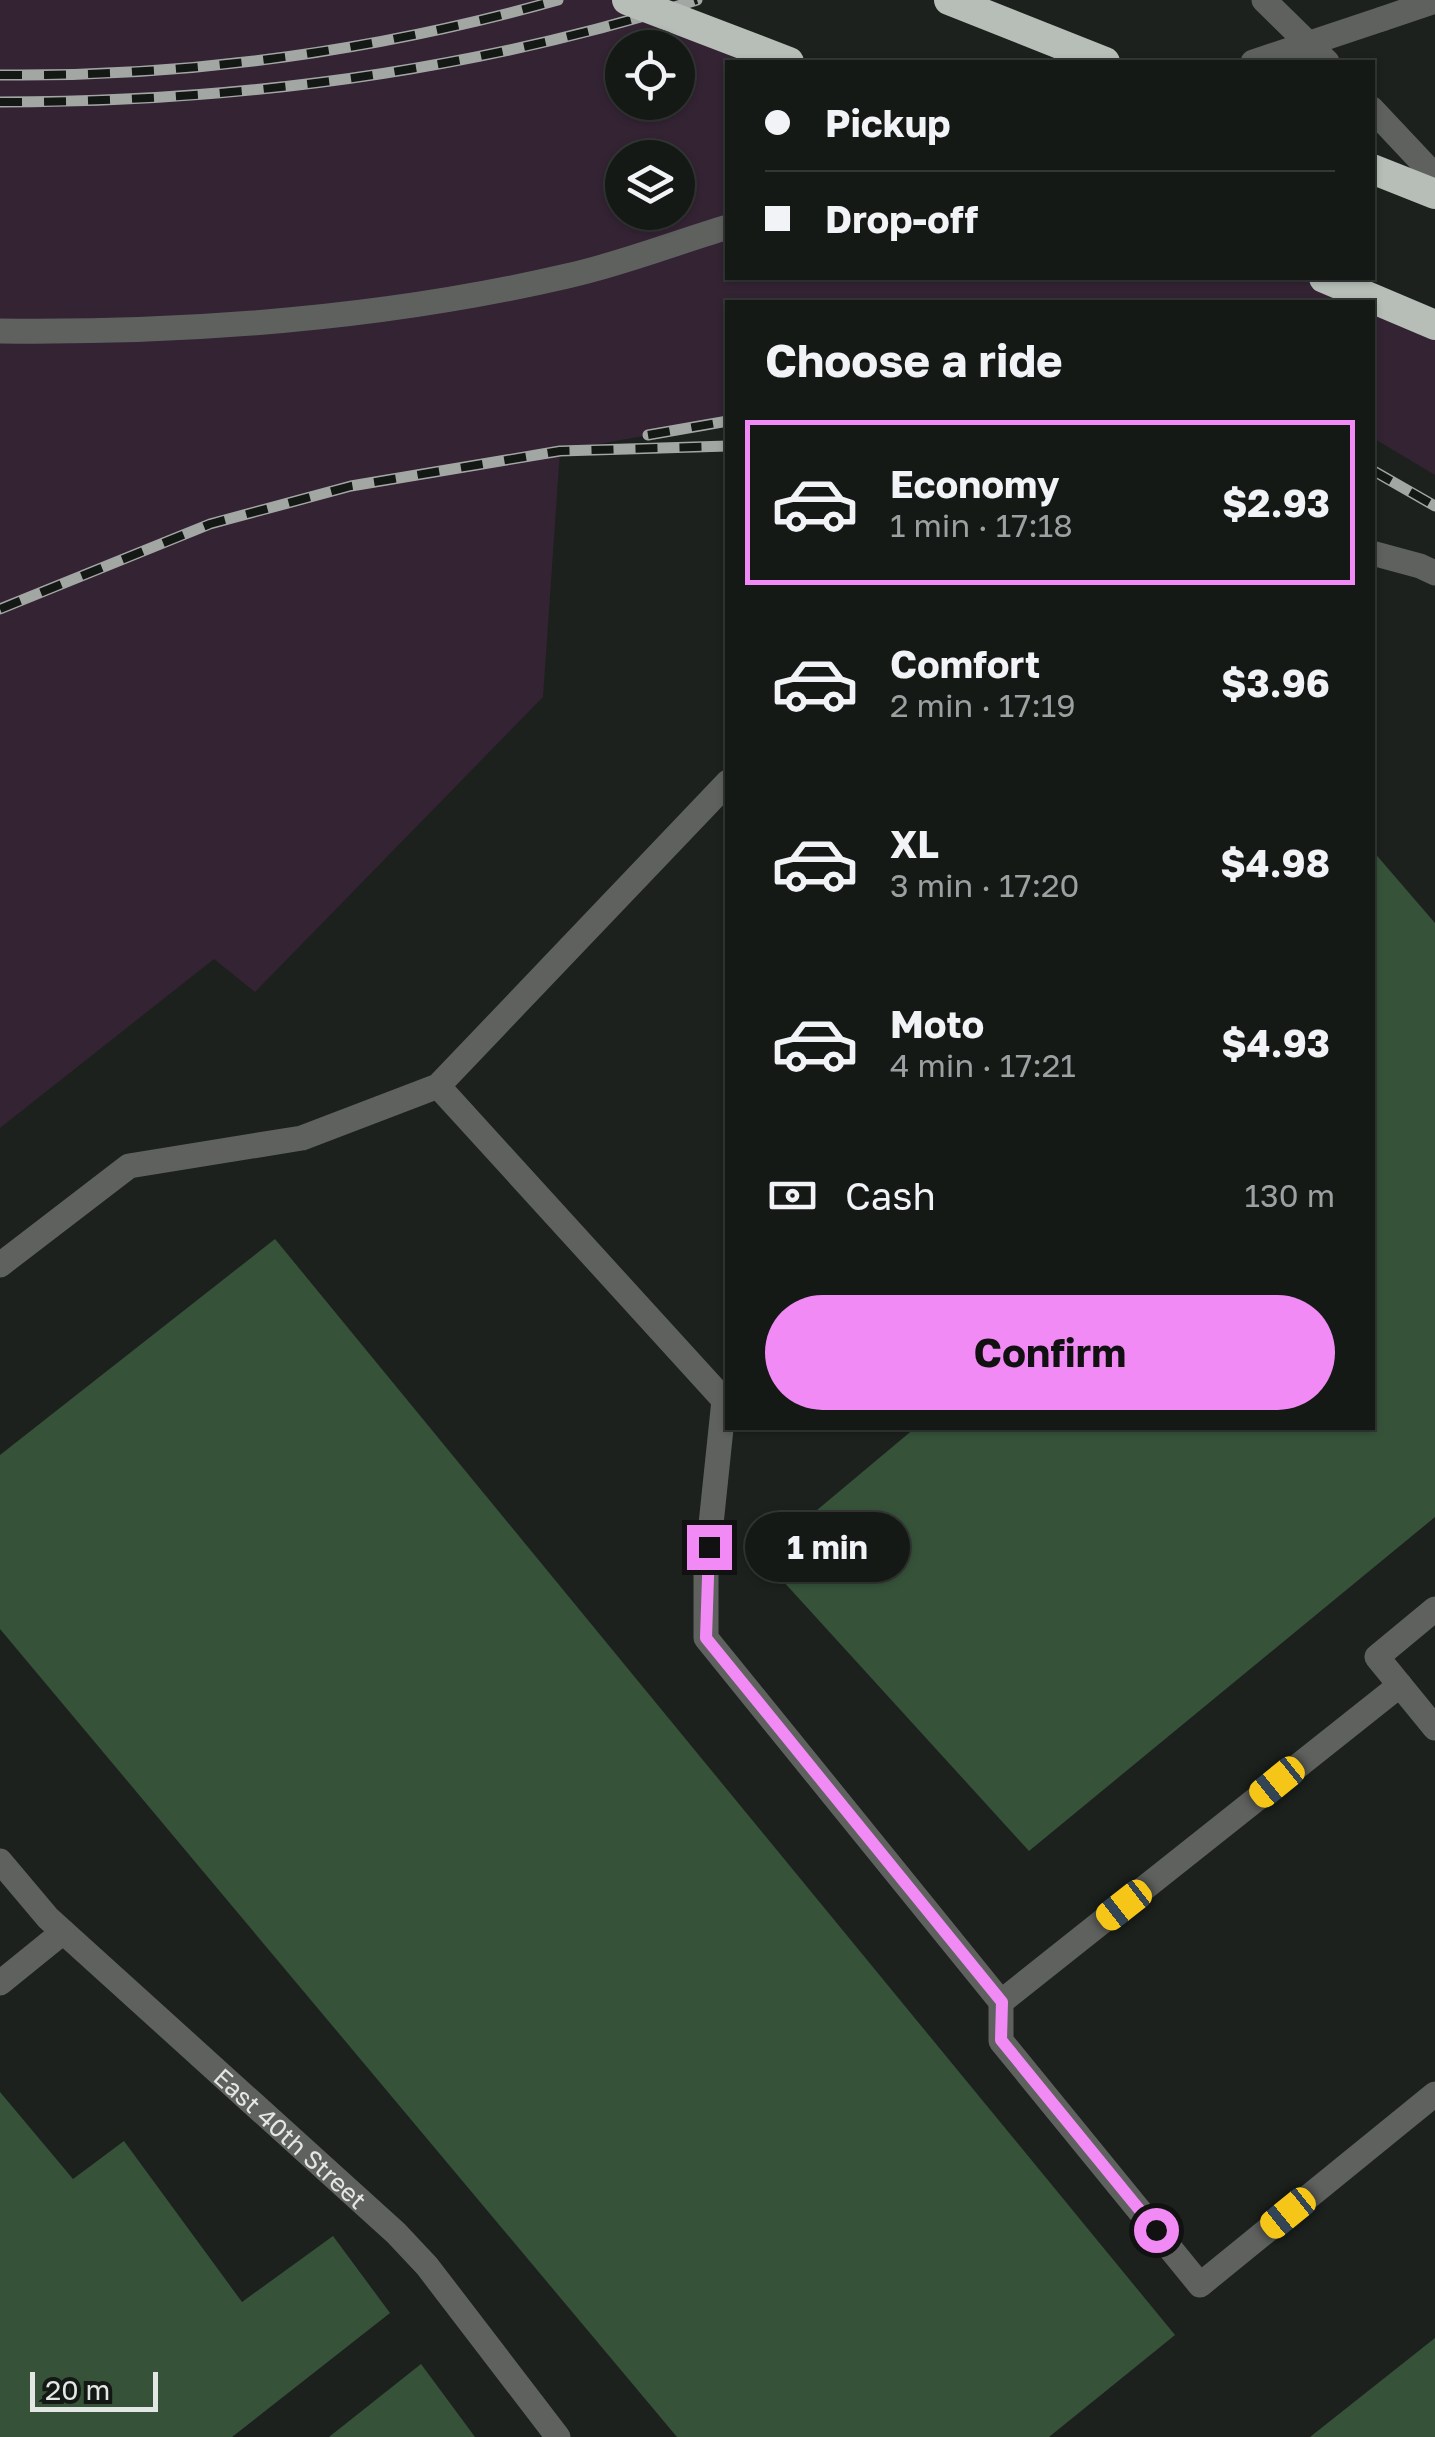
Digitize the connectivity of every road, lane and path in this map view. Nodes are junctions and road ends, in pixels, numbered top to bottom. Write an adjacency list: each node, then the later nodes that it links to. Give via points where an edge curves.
1 (627, 0): 5 (highway, bridge)
2 (948, 0): 6 (highway)
3 (1264, 0): 8 (street)
4 (1435, 2): 7 (street, bridge)
5 (785, 60)
6 (1100, 60)
7 (1258, 60)
8 (1326, 60)
9 (1375, 112): 11 (street)
10 (1375, 170): 12 (highway)
11 (1435, 176)
12 (1435, 194)
13 (725, 228): 16 (street, via 608,266 437,301 234,324)
14 (1329, 280): 15 (highway)
15 (1435, 325)
16 (0, 331)
17 (1375, 554): 18 (street)
18 (1435, 573)
19 (725, 785): 20 (street)
20 (438, 1086): 21 (street, via 302,1138 129,1166); 28 (street, via 724,1400 706,1638)
21 (0, 1265)
22 (1435, 1609): 23 (street, via 1377,1656)
23 (1400, 1685): 24 (street); 28 (street)
24 (1435, 1728)
25 (0, 1862): 26 (street, East 40th Street)
26 (64, 1932): 27 (street); 30 (street, East 40th Street, via 396,2233)
27 (0, 1983)
28 (1002, 2002): 29 (street, via 1001,2040 1200,2285)
29 (1435, 2094)
30 (558, 2437)

